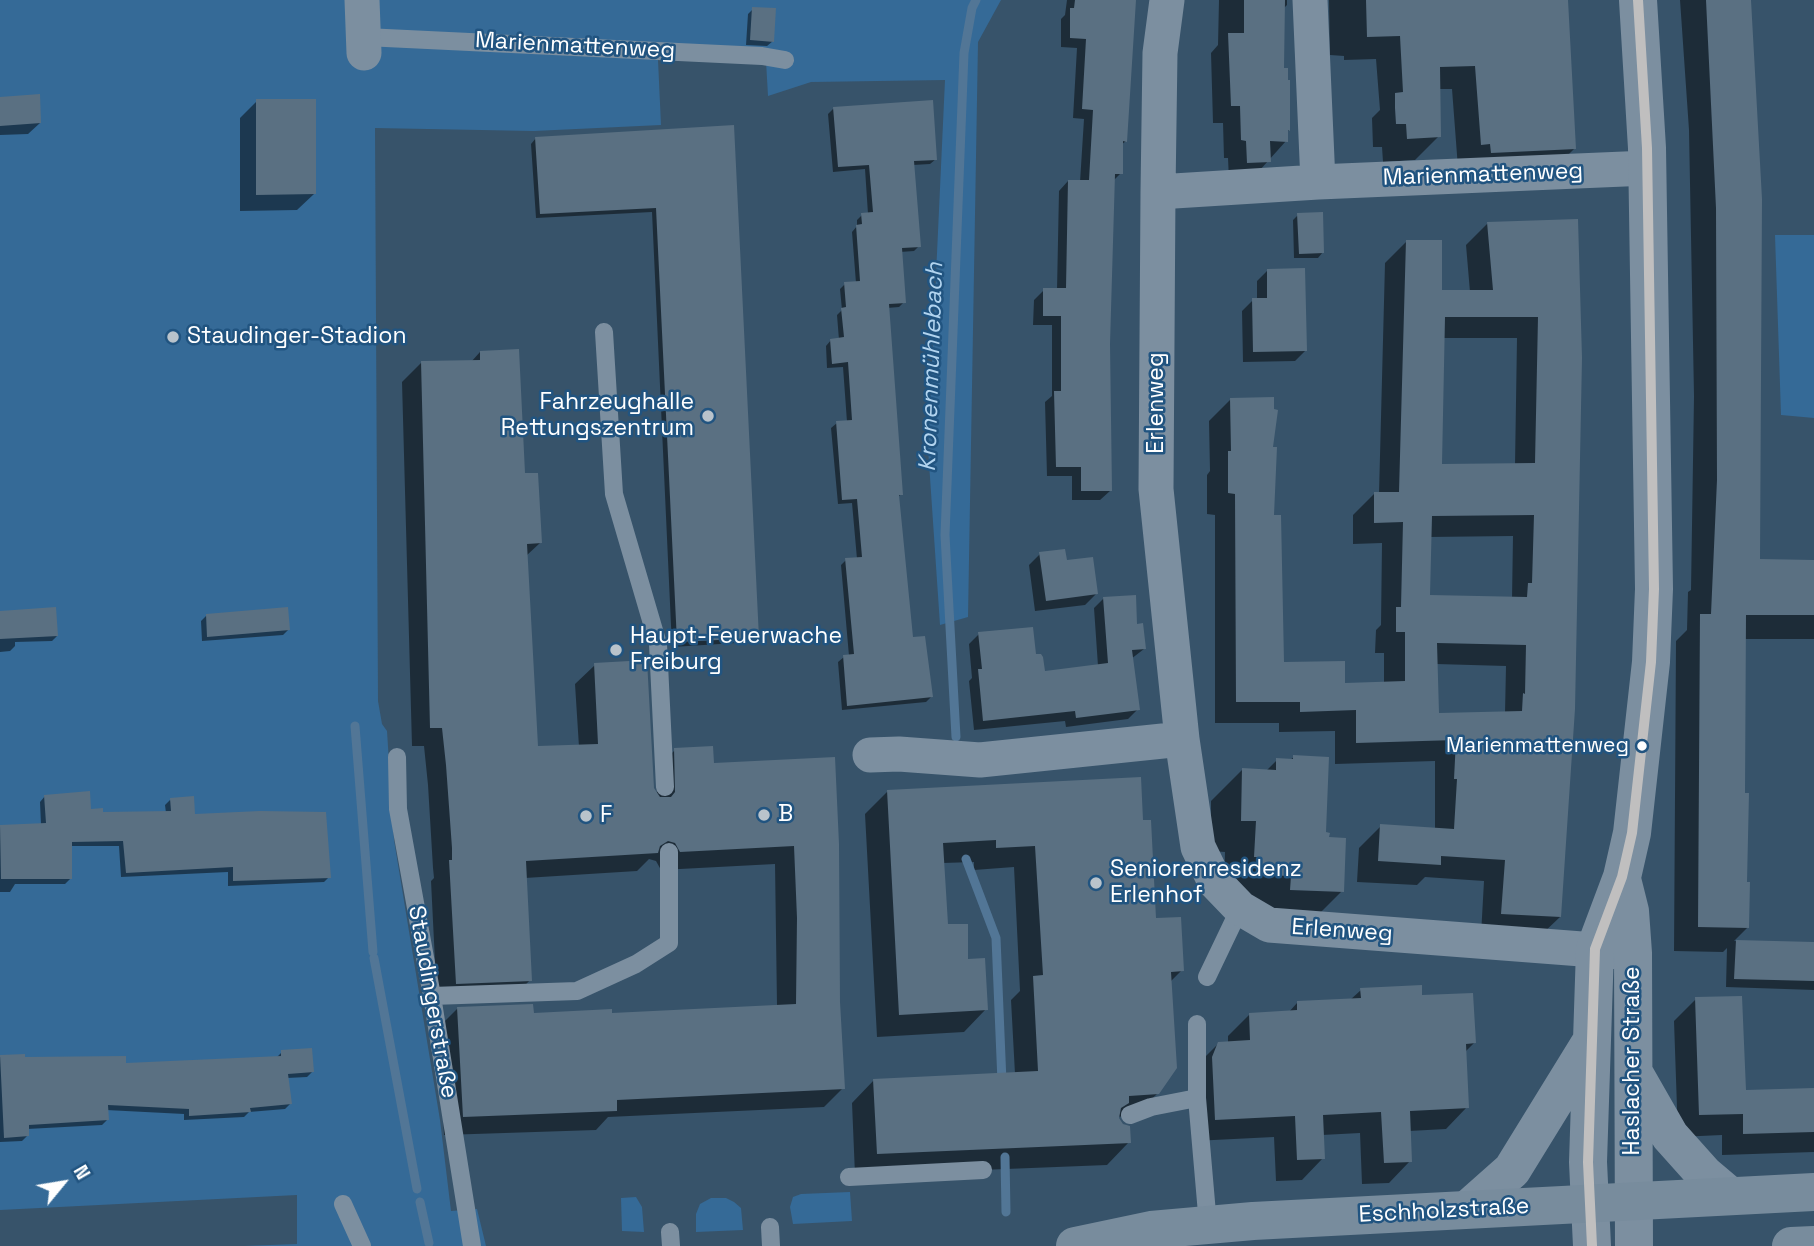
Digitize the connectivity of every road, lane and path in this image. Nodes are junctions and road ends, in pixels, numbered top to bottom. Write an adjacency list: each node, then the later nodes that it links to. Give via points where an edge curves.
1 (362, 0): 5 (street)
2 (1167, 0): 9 (street, via 1160,53)
3 (1310, 0): 8 (street)
4 (1638, 0): 7 (street, Haslacher Straße)
5 (365, 45): 6 (lane, Marienmattenweg, via 721,54)
6 (785, 60)
7 (1647, 168): 8 (street, Marienmattenweg); 16 (street, Haslacher Straße, via 1654,589 1638,788)
8 (1318, 182): 9 (street, Marienmattenweg)
9 (1158, 192): 11 (street, Erlenweg, via 1156,489)
10 (604, 332): 14 (lane, via 614,494 658,644)
11 (1182, 739): 12 (street, via 980,760); 17 (street, Erlenweg, via 1198,847 1214,882)
12 (870, 755)
13 (397, 757): 21 (lane, Staudingerstraße, via 398,809)
14 (665, 787)
15 (669, 852): 21 (lane, via 669,943 636,964 577,991)
16 (1622, 877): 18 (street, Haslacher Straße); 19 (street, Haslacher Straße)
17 (1240, 908): 18 (street, Erlenweg, via 1269,925); 20 (lane)
18 (1595, 949): 19 (street, Erlenweg); 23 (street, Haslacher Straße)
19 (1633, 953): 24 (street, Haslacher Straße)
20 (1208, 977)
21 (432, 996): 40 (lane, Staudingerstraße)
22 (1197, 1024): 25 (lane)
23 (1590, 1043): 29 (street); 34 (street, Haslacher Straße)
24 (1634, 1073): 31 (street, via 1670,1136 1703,1174); 32 (street, Haslacher Straße)
25 (1197, 1098): 26 (lane); 36 (lane)
26 (1130, 1115)
27 (983, 1170): 28 (lane)
28 (849, 1177)
29 (1529, 1186): 34 (main road, Eschholzstraße); 35 (main road, Eschholzstraße); 35 (street)
30 (1814, 1192): 31 (main road, Eschholzstraße)
31 (1730, 1196): 32 (main road, Eschholzstraße)
32 (1634, 1201): 34 (main road, Eschholzstraße); 44 (street, Haslacher Straße)
33 (343, 1204): 39 (lane)
34 (1590, 1204): 43 (street, Haslacher Straße)
35 (1468, 1209): 36 (main road, Eschholzstraße)
36 (1208, 1225): 42 (main road, Eschholzstraße, via 1152,1230)
37 (770, 1227): 41 (lane)
38 (1814, 1245): 45 (main road)
39 (362, 1246)
40 (472, 1246)
41 (771, 1246)
42 (1076, 1246)
43 (1592, 1246)
44 (1634, 1246)
45 (1791, 1246)

